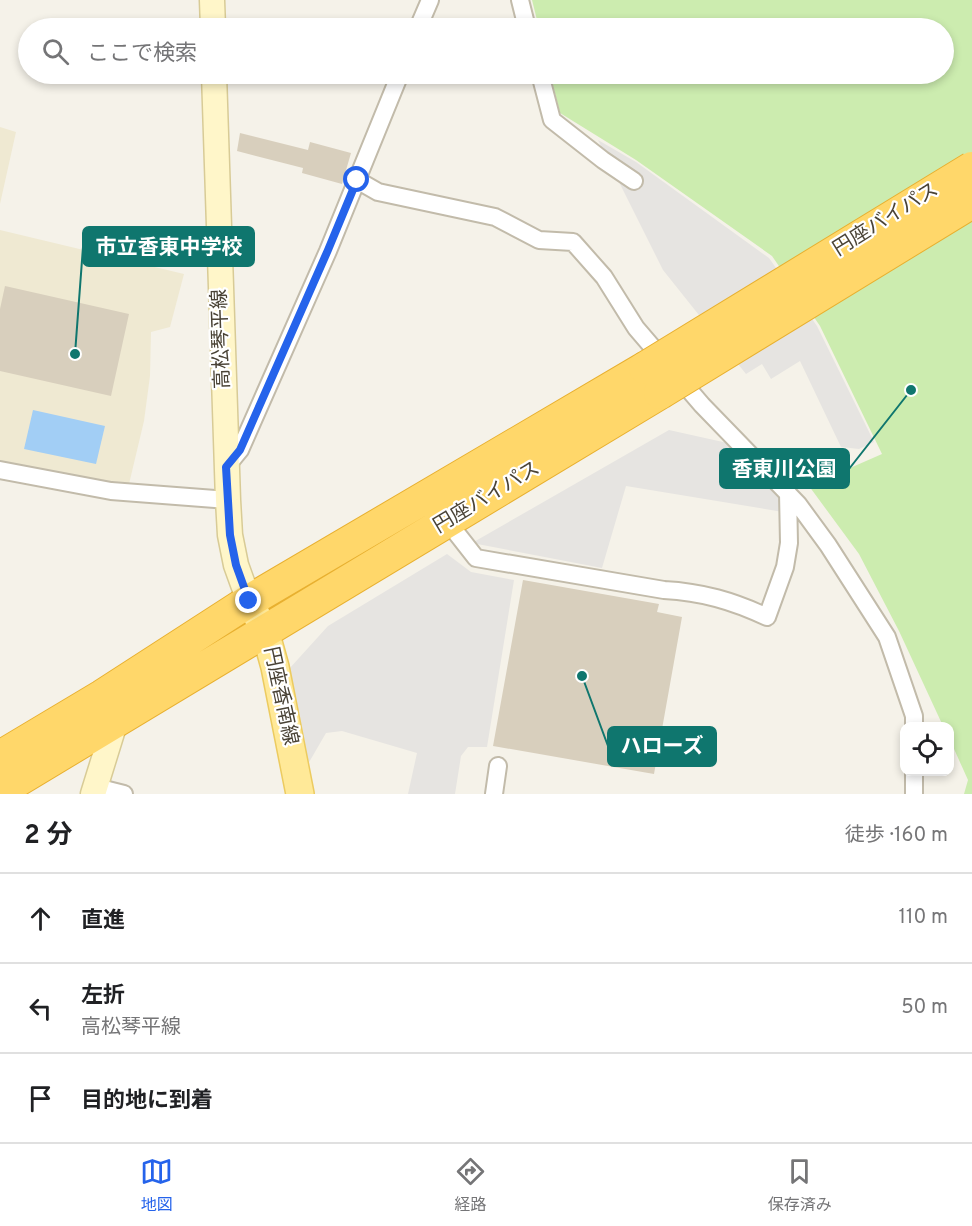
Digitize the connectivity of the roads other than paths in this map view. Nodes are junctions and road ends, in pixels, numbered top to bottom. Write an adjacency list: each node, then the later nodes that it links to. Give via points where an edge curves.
1 (212, 0): 4 (main road)
2 (430, 0): 5 (street)
3 (520, 0): 6 (street)
4 (213, 18)
5 (422, 18)
6 (524, 18)
7 (214, 84): 15 (main road, 高松琴平線)
8 (396, 84): 11 (street)
9 (543, 84): 12 (street, via 552,120)
10 (972, 168): 14 (highway, 円座バイパス, bridge)
11 (357, 180): 15 (street, via 240,450); 17 (street, via 378,192 495,217 539,240 573,242 604,277 644,337 702,405)
12 (634, 181)
13 (972, 202): 14 (highway, 円座バイパス, bridge)
14 (653, 380): 19 (highway, 円座バイパス); 20 (highway, 円座バイパス)
15 (226, 467): 18 (main road, 高松琴平線)
16 (0, 470): 18 (street, via 111,491)
17 (788, 493): 19 (street, via 789,543 767,617 693,591 664,590 476,558); 23 (street, via 828,544 887,637)
18 (228, 500): 20 (main road, 高松琴平線, via 236,565)
19 (447, 521): 21 (highway, 円座バイパス)
20 (249, 601): 21 (main road, 円座香南線); 22 (highway, 円座バイパス)
21 (265, 631): 22 (highway, 円座バイパス); 30 (main road, 円座香南線)
22 (108, 710): 24 (highway, 円座バイパス); 27 (main road); 28 (highway, 円座バイパス)
23 (914, 722)
24 (0, 757)
25 (498, 766): 31 (street)
26 (914, 776): 32 (street)
27 (95, 790): 29 (street)
28 (0, 791)
29 (124, 794)
30 (300, 794)
31 (494, 794)
32 (914, 794)

